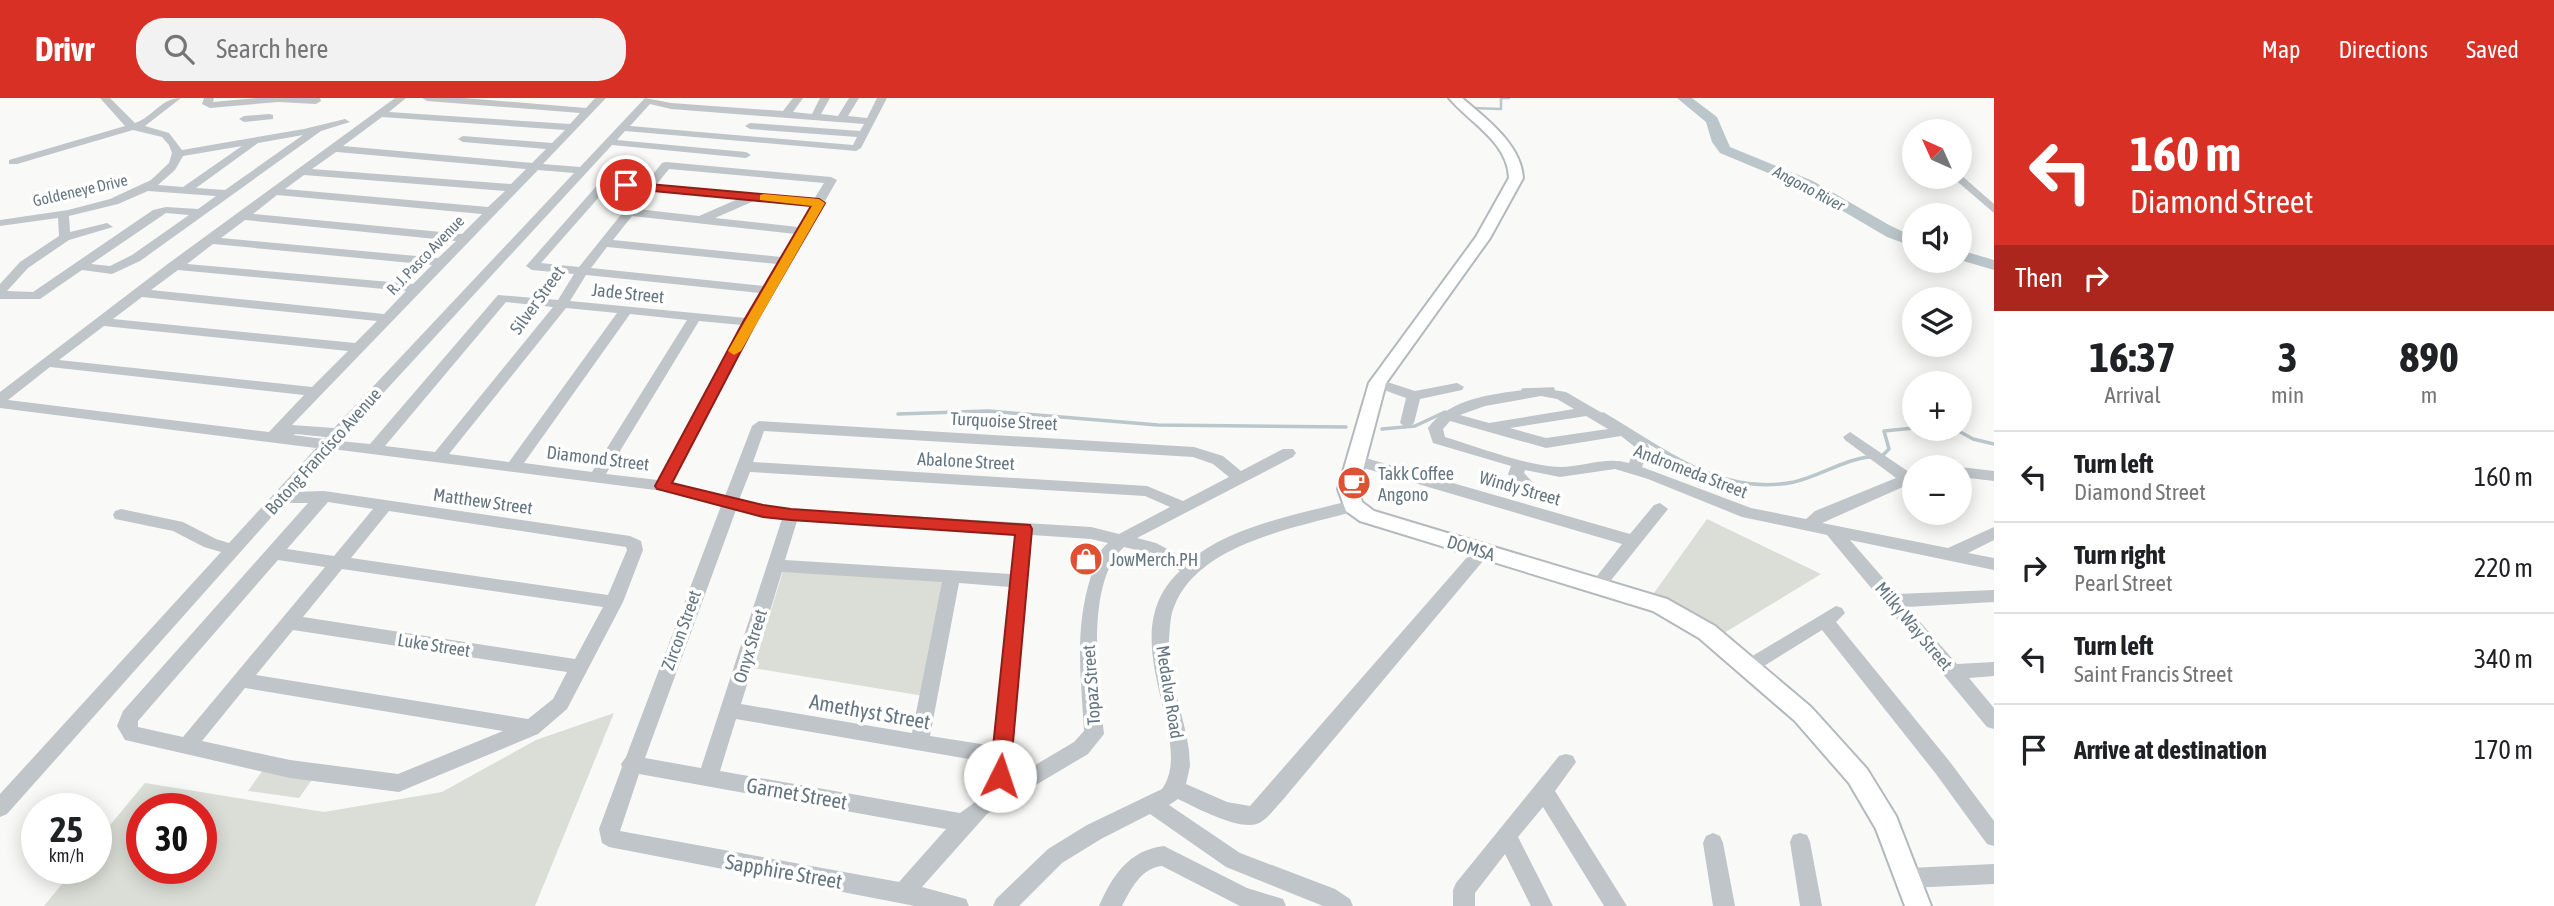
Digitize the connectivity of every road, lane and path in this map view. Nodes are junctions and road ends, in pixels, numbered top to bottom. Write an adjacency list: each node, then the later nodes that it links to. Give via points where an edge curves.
1 (176, 98): 26 (street)
2 (209, 98): 13 (street, via 206,104 210,105)
3 (316, 98): 13 (street)
4 (401, 98): 16 (street)
5 (427, 98): 15 (street)
6 (601, 98): 15 (street, R. J. Pasco Avenue)
7 (798, 98): 17 (street)
8 (825, 98): 19 (street)
9 (854, 98): 21 (street)
10 (882, 98): 23 (street)
11 (1455, 98): 89 (main road, via 1510,155 1516,178 1483,238)
12 (110, 99): 26 (street)
13 (278, 99)
14 (649, 99): 17 (street, via 671,106); 29 (street, Botong Francisco Avenue)
15 (588, 111): 27 (street, R. J. Pasco Avenue)
16 (380, 114): 22 (street); 39 (street)
17 (786, 115): 19 (street)
18 (269, 117): 20 (street)
19 (815, 117): 21 (street)
20 (244, 119)
21 (841, 119): 23 (street)
22 (483, 120): 27 (street); 34 (street)
23 (869, 121): 32 (street)
24 (345, 122): 30 (street)
25 (750, 126): 32 (street)
26 (136, 127): 36 (street); 40 (street, via 167,135)
27 (571, 127): 38 (street, R. J. Pasco Avenue)
28 (75, 128): 36 (street)
29 (621, 128): 31 (street); 35 (street, Botong Francisco Avenue)
30 (316, 131): 33 (street); 54 (street)
31 (659, 131): 32 (street, via 856,148); 37 (street)
32 (863, 135)
33 (259, 139): 40 (street); 52 (street)
34 (463, 139): 38 (street); 42 (street)
35 (608, 142): 37 (street); 45 (street, Botong Francisco Avenue)
36 (80, 143): 43 (street)
37 (646, 145): 41 (street)
38 (552, 146): 44 (street, R. J. Pasco Avenue)
39 (337, 149): 42 (street); 46 (street)
40 (179, 154): 49 (street, Goldeneye Drive, via 176,163)
41 (746, 155)
42 (441, 159): 44 (street)
43 (13, 162)
44 (534, 167): 45 (street); 50 (street, R. J. Pasco Avenue)
45 (580, 170): 104 (street, Botong Francisco Avenue)
46 (305, 172): 47 (street); 53 (street)
47 (393, 180): 50 (street); 56 (street)
48 (649, 187): 55 (street); 57 (street, Silver Street, via 666,165 831,180); 60 (street, Silver Street); 76 (street, via 604,184 532,266)
49 (150, 188): 52 (street); 61 (street, Goldeneye Drive)
50 (514, 188): 59 (street, R. J. Pasco Avenue)
51 (1970, 189): 58 (street)
52 (185, 191): 54 (street)
53 (277, 192): 56 (street); 63 (street)
54 (228, 194): 62 (street)
55 (755, 196): 57 (street); 64 (street)
56 (366, 200): 59 (street)
57 (819, 203): 67 (street)
58 (1994, 210)
59 (490, 211): 69 (street, R. J. Pasco Avenue)
60 (628, 212): 64 (street); 71 (street, Silver Street)
61 (63, 213): 65 (street, Goldeneye Drive); 68 (street)
62 (201, 213): 74 (street, via 112,270); 74 (street, via 157,212)
63 (240, 216): 69 (street); 70 (street)
64 (700, 220): 67 (street)
65 (2, 225)
66 (107, 227): 68 (street)
67 (803, 231): 72 (street)
68 (65, 237): 80 (street, via 24,265)
69 (463, 237): 73 (street, R. J. Pasco Avenue)
70 (208, 240): 73 (street); 75 (street)
71 (604, 243): 72 (street); 76 (street, Silver Street)
72 (786, 261): 78 (street)
73 (439, 262): 77 (street, R. J. Pasco Avenue)
74 (81, 266): 80 (street, via 36,296)
75 (173, 266): 77 (street); 79 (street)
76 (582, 271): 78 (street); 81 (street, Silver Street)
77 (414, 288): 84 (street, R. J. Pasco Avenue)
78 (769, 290): 86 (street)
79 (140, 293): 84 (street); 85 (street)
80 (0, 294)
81 (562, 304): 82 (street, Jade Street); 105 (street, Jade Street, via 503,298); 107 (street, Silver Street)
82 (626, 310): 83 (street, Jade Street); 111 (street)
83 (695, 317): 86 (street, Jade Street); 117 (street)
84 (387, 318): 87 (street, R. J. Pasco Avenue)
85 (102, 322): 87 (street); 88 (street)
86 (750, 322): 119 (street)
87 (360, 348): 91 (street, R. J. Pasco Avenue)
88 (47, 363): 91 (street); 95 (street)
89 (1378, 383): 94 (street); 108 (main road)
90 (1457, 387): 94 (street)
91 (316, 392): 102 (street, R. J. Pasco Avenue)
92 (1482, 393): 93 (street, via 1540,383 1555,386)
93 (1561, 395): 96 (street); 97 (street, via 1541,392 1487,402)
94 (1414, 396): 98 (street)
95 (0, 401): 102 (street, Diamond Street)
96 (1588, 411): 100 (street); 101 (street)
97 (1448, 416): 100 (street); 109 (street, Andromeda Street, via 1435,428 1438,440)
98 (1407, 423)
99 (759, 426): 110 (street, Zircon Street); 116 (street, Turquoise Street, via 1194,452 1218,460)
100 (1489, 427): 101 (street, via 1546,443)
101 (1623, 431): 112 (street, via 1642,447)
102 (273, 436): 104 (street, Diamond Street)
103 (1850, 437): 113 (street)
104 (334, 438): 105 (street, Diamond Street); 121 (street, Botong Francisco Avenue)
105 (374, 449): 107 (street, Diamond Street)
106 (1288, 453): 116 (street, Topaz Street)
107 (439, 457): 111 (street, Diamond Street)
108 (1355, 460): 125 (main road, via 1348,489); 135 (street, Windy Street)
109 (1519, 464): 112 (street, Andromeda Street, via 1560,472 1615,464); 120 (street, via 1516,474)
110 (743, 466): 123 (street, Zircon Street); 126 (street, Abalone Street, via 1147,491)
111 (513, 467): 117 (street, Diamond Street)
112 (1634, 468): 130 (street, Andromeda Street, via 1748,513)
113 (1902, 471)
114 (1972, 473): 115 (street)
115 (1994, 476)
116 (1239, 477): 126 (street, Topaz Street)
117 (596, 478): 119 (street, Diamond Street)
118 (1902, 481): 130 (street)
119 (663, 486): 123 (street, Diamond Street)
120 (1533, 491)
121 (286, 492): 122 (street, Matthew Street); 136 (street, Botong Francisco Avenue)
122 (324, 496): 124 (street, Matthew Street); 138 (street)
123 (729, 502): 129 (street, Diamond Street); 163 (street, Zircon Street)
124 (384, 506): 140 (street); 149 (street, Matthew Street, via 630,542 635,545)
125 (1353, 506): 137 (main road, DOMSA, via 1367,516); 143 (street, Medalva Road, via 1267,529)
126 (1183, 507): 134 (street, Topaz Street)
127 (1660, 509): 135 (street)
128 (121, 515): 136 (street, via 177,526)
129 (791, 515): 131 (street, Diamond Street); 142 (street, Onyx Street)
130 (1808, 526): 132 (street, Andromeda Street)
131 (1024, 529): 134 (street, Diamond Street); 145 (street)
132 (1833, 531): 139 (street, Andromeda Street); 148 (street, Milky Way Street)
133 (1994, 533): 139 (street)
134 (1122, 539): 143 (street, Diamond Street, via 1150,547); 167 (street, Topaz Street, via 1106,554 1087,640 1094,734 1081,748)
135 (1633, 541): 146 (street)
136 (234, 550): 169 (street, Botong Francisco Avenue)
137 (1482, 551): 146 (main road, DOMSA); 165 (street, via 1254,816 1224,811)
138 (274, 553): 140 (street); 160 (street, via 130,717 127,726 132,734)
139 (1951, 554): 141 (street, Andromeda Street)
140 (338, 561): 149 (street); 150 (street)
141 (1994, 564)
142 (775, 565): 144 (street); 156 (street, Onyx Street)
143 (1189, 568): 165 (street, Medalva Road, via 1162,616 1160,640 1182,765)
144 (952, 577): 145 (street); 159 (street)
145 (1018, 581): 161 (street)
146 (1598, 585): 151 (main road, DOMSA, via 1660,605 1707,632)
147 (1994, 596): 148 (street)
148 (1892, 601): 154 (street, Milky Way Street)
149 (614, 602): 152 (street)
150 (288, 622): 152 (street, Luke Street); 155 (street)
151 (1750, 666): 172 (street, via 1830,617); 177 (main road, DOMSA, via 1803,713 1858,776 1887,824)
152 (580, 667): 158 (street, via 560,704)
153 (1994, 669): 154 (street)
154 (1952, 672): 157 (street, Milky Way Street)
155 (242, 680): 158 (street); 160 (street)
156 (730, 710): 159 (street, Amethyst Street); 164 (street, Onyx Street)
157 (1994, 721)
158 (531, 727): 160 (street, via 399,783 290,769)
159 (919, 743): 161 (street, Amethyst Street)
160 (187, 746)
161 (1001, 756): 167 (street)
162 (1566, 762): 166 (street)
163 (631, 764): 164 (street, Garnet Street); 171 (street, Zircon Street)
164 (708, 778): 170 (street, Garnet Street)
165 (1175, 788): 168 (street)
166 (1544, 791): 173 (street); 187 (street)
167 (999, 796): 170 (street, Topaz Street)
168 (1152, 804): 181 (street, via 1055,856); 184 (street, via 1233,860 1327,895)
169 (0, 808)
170 (964, 823): 178 (street, Topaz Street)
171 (609, 836): 178 (street, Sapphire Street)
172 (1994, 837)
173 (1508, 838): 185 (street, via 1464,890); 186 (street)
174 (1800, 842): 189 (street)
175 (1713, 843): 188 (street)
176 (1994, 874): 177 (street)
177 (1909, 878): 190 (main road, DOMSA)
178 (903, 893): 180 (street, Sapphire Street)
179 (1240, 901): 182 (street, via 1188,866 1154,856 1138,864); 183 (street)
180 (958, 906)
181 (1004, 906)
182 (1110, 906)
183 (1275, 906)
184 (1342, 906)
185 (1464, 906)
186 (1542, 906)
187 (1616, 906)
188 (1724, 906)
189 (1811, 906)
190 (1918, 906)

